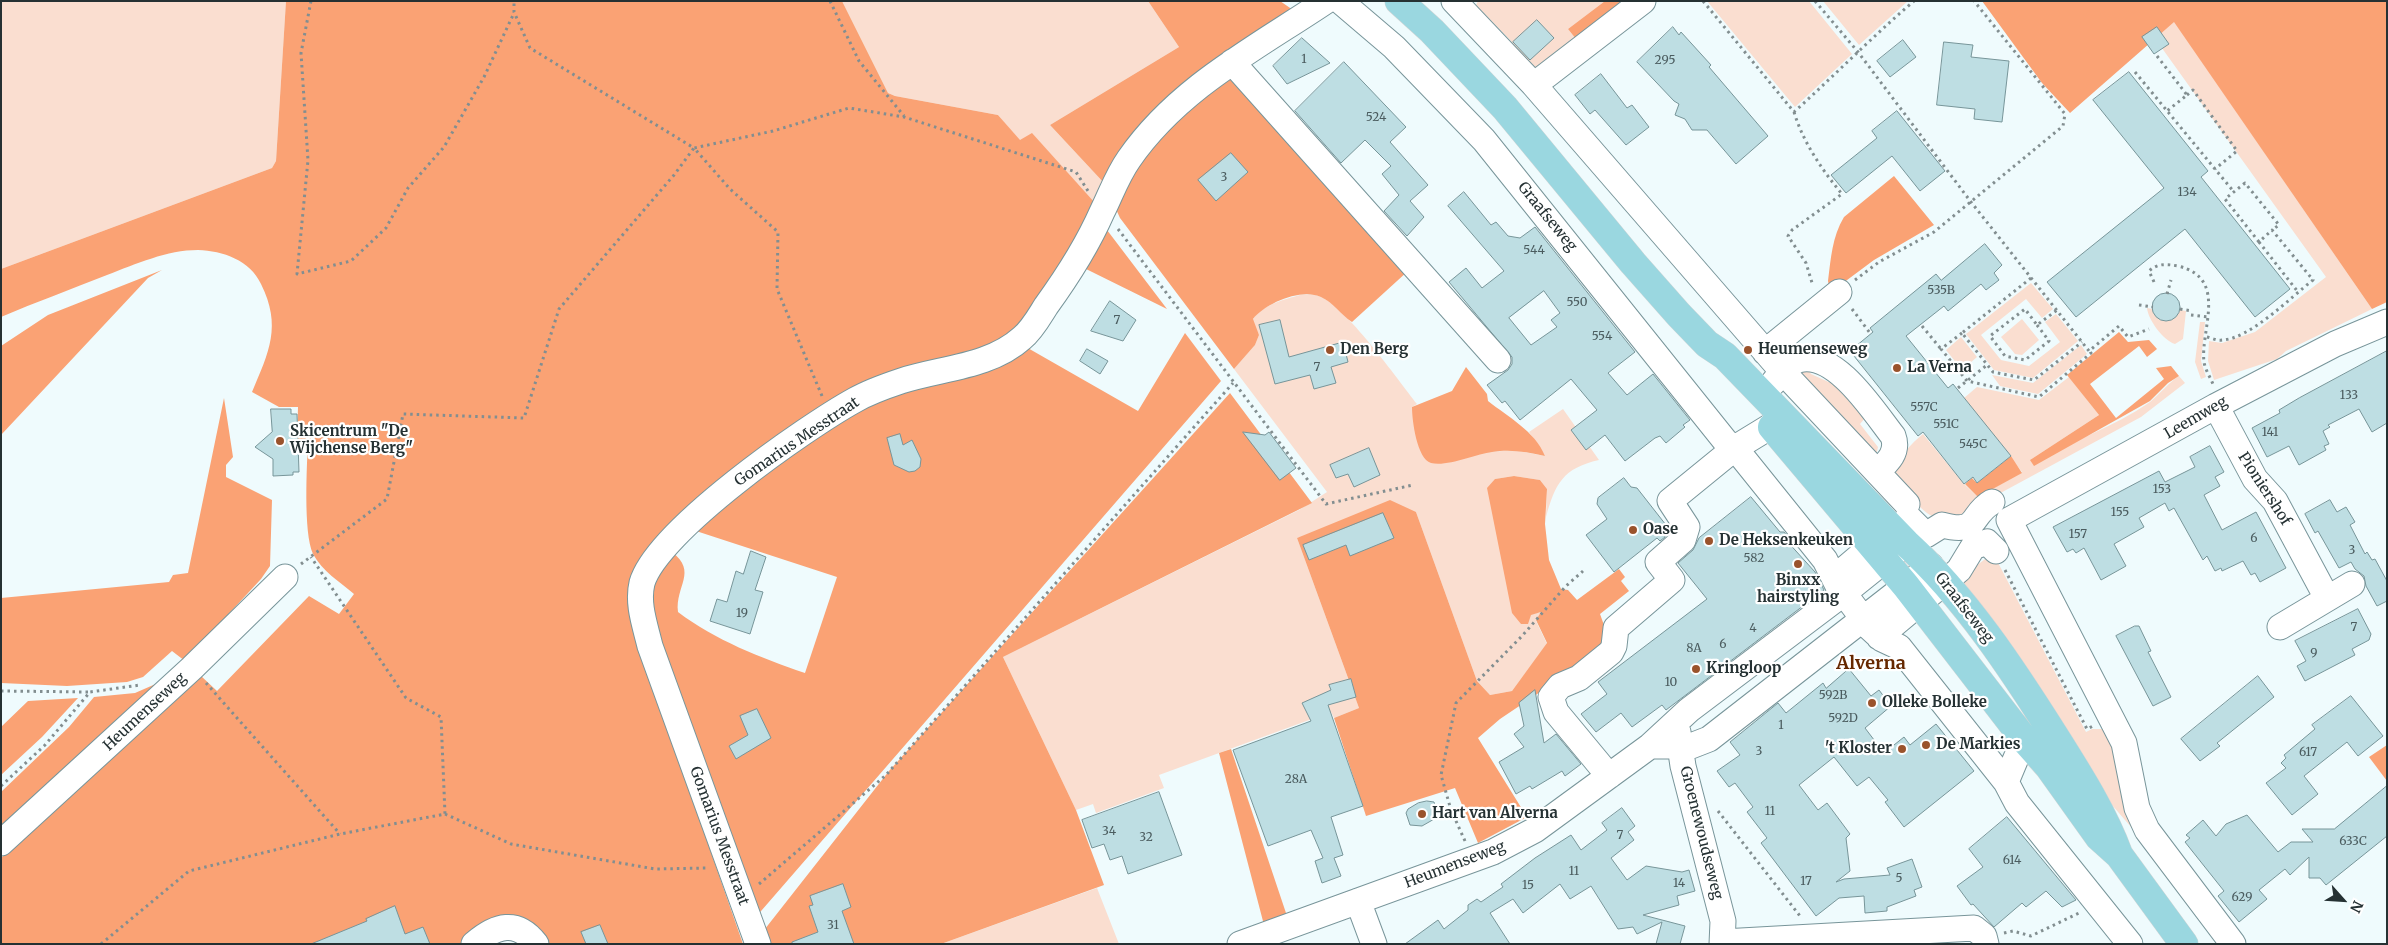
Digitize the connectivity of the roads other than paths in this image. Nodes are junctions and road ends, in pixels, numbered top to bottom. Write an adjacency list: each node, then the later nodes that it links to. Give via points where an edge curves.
1 (1326, 1): 6 (street, Gomarius Messtraat)
2 (1340, 1): 17 (street, Graafseweg, via 1394,47 1484,140 1726,442)
3 (1399, 1): 10 (main road, Graafseweg, via 1505,108 1644,276)
4 (1454, 1): 7 (street, Graafseweg)
5 (1643, 1): 7 (street)
6 (1232, 62): 12 (street); 43 (street, Gomarius Messtraat, via 1186,97 1143,139 1112,188 1069,274 1025,336 1009,349 984,360 902,381 858,398 830,415 682,528 661,550 643,580 640,595 642,614 650,646)
7 (1534, 85): 11 (street, Graafseweg)
8 (1839, 292): 11 (street)
9 (2387, 322): 15 (street, Leemweg)
10 (1707, 344): 14 (main road, Graafseweg, via 1725,356); 16 (main road, Graafseweg, via 1716,364)
11 (1765, 352): 13 (street, Graafseweg)
12 (1498, 360)
13 (1782, 371): 14 (street); 18 (street, Graafseweg); 18 (street, via 1800,360 1811,360 1835,368 1848,380 1896,443 1890,459)
14 (1763, 394): 20 (main road, Graafseweg)
15 (2214, 395): 27 (street, Pioniershof, via 2255,479 2275,501); 48 (street, Leemweg, via 2009,520 2124,743 2137,808 2146,830)
16 (1771, 426): 17 (street); 20 (main road, Graafseweg)
17 (1736, 448): 25 (street, Graafseweg, via 1825,560); 34 (street, via 1670,501 1687,527 1683,540 1658,562 1672,580 1616,628 1611,652 1579,678 1560,686 1551,697 1556,712)
18 (1878, 472): 20 (street, Graafseweg)
19 (1992, 502): 21 (street, via 1973,523)
20 (1898, 530): 21 (street, via 1926,535 1942,525); 22 (main road, Graafseweg); 25 (street, Heumenseweg); 26 (main road, Graafseweg)
21 (1976, 542): 22 (street, via 1959,570)
22 (1938, 574): 26 (street); 37 (main road, Graafseweg, via 2039,710 2109,828)
23 (285, 577): 36 (street, Heumenseweg, via 192,668)
24 (2352, 584): 27 (street)
25 (1837, 592): 29 (street, Graafseweg); 30 (street, Heumenseweg)
26 (1912, 594): 29 (street); 31 (main road, Graafseweg)
27 (2327, 598): 28 (street)
28 (2280, 628)
29 (1865, 629): 33 (street, via 1709,739); 35 (street, Graafseweg, via 1899,647)
30 (1677, 721): 32 (street, Heumenseweg); 33 (street, Groenewoudseweg)
31 (2024, 739): 35 (street); 37 (main road, Graafseweg, via 2049,767 2099,836)
32 (1650, 746): 33 (street); 34 (street, Heumenseweg)
33 (1680, 747): 40 (street, Groenewoudseweg, via 1724,921)
34 (1609, 776): 38 (street, Heumenseweg, via 1535,830 1508,845)
35 (2006, 782): 46 (street, Graafseweg, via 2017,803)
36 (1, 844)
37 (2119, 855): 47 (main road, Graafseweg)
38 (1358, 901): 44 (street, Heumenseweg); 45 (street)
39 (1985, 940): 40 (street, via 1974,928)
40 (1723, 943)
41 (474, 944): 42 (street, via 499,929 511,926 527,932)
42 (536, 944)
43 (758, 944)
44 (1240, 944)
45 (1374, 944)
46 (2130, 944)
47 (2184, 944)
48 (2233, 944)

